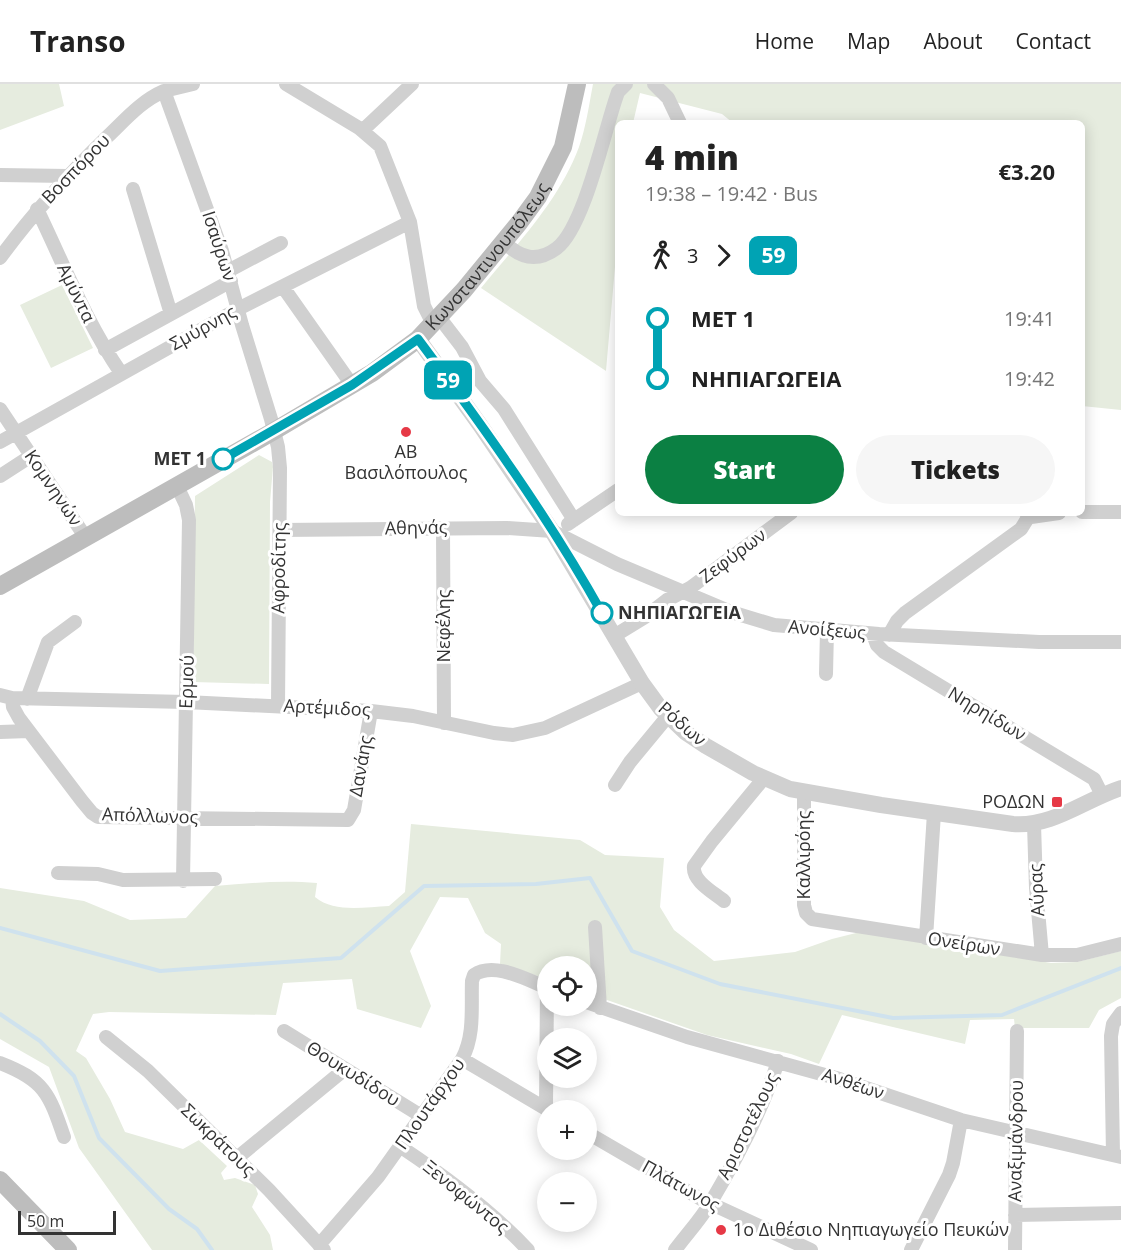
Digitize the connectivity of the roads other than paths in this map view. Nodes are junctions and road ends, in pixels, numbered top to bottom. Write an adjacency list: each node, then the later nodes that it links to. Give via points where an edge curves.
1 (193, 84): 7 (street)
2 (286, 84): 9 (street)
3 (412, 84): 9 (street)
4 (577, 84): 15 (main road, Κωνσταντινουπόλεως, via 554,170 530,210)
5 (626, 84): 15 (street, via 618,92 585,198 562,242 550,252 528,257)
6 (654, 84): 8 (street)
7 (164, 91): 11 (street, Βοσπόρου, via 143,103); 18 (street, Ισαύρων)
8 (678, 120)
9 (363, 130): 14 (street, via 380,146)
10 (0, 175): 11 (street)
11 (68, 176): 13 (street, Βοσπόρου)
12 (133, 189): 21 (street)
13 (37, 210): 17 (street, Βοσπόρου); 24 (street, Αμύντα)
14 (410, 222): 19 (street, Σμύρνης); 22 (street, via 424,306)
15 (504, 242): 22 (main road, Κωνσταντινουπόλεως)
16 (281, 243): 18 (street)
17 (0, 258)
18 (229, 276): 20 (street, Ισαύρων); 21 (street)
19 (283, 286): 20 (street, Σμύρνης); 26 (street)
20 (238, 309): 25 (street, Σμύρνης); 28 (street, Ισαύρων)
21 (171, 314): 24 (street)
22 (436, 321): 23 (main road, Κωνσταντινουπόλεως); 39 (street, via 462,347 480,381 504,409)
23 (418, 339): 26 (main road, Κωνσταντινουπόλεως); 42 (street, Ρόδων)
24 (105, 350): 25 (street, Αμύντα)
25 (121, 374): 29 (street, Σμύρνης)
26 (352, 385): 28 (main road, Κωνσταντινουπόλεως)
27 (0, 409): 29 (street, Κομνηνών)
28 (274, 431): 33 (main road, Κωνσταντινουπόλεως); 41 (street, Αφροδίτης, via 279,458)
29 (16, 432): 30 (street, Σμύρνης); 31 (street, Κομνηνών)
30 (0, 442)
31 (32, 456): 32 (street); 43 (street, Κομνηνών)
32 (0, 476)
33 (177, 486): 43 (main road, Κωνσταντινουπόλεως); 56 (street, Ερμού, via 189,519)
34 (615, 492): 39 (street)
35 (1085, 512): 36 (street)
36 (1121, 512)
37 (787, 516): 45 (street, Ζεφύρων)
38 (1027, 516): 49 (street, via 1021,529 905,613)
39 (574, 520): 42 (street)
40 (443, 528): 41 (street, Αθηνάς); 42 (street, Αθηνάς); 60 (street, Νεφέλης)
41 (280, 530): 57 (street, Αφροδίτης)
42 (552, 531): 45 (street, Ανοίξεως, via 617,564); 50 (street, Ρόδων)
43 (86, 538): 44 (main road, Κωνσταντινουπόλεως)
44 (0, 586)
45 (684, 591): 47 (street, Ανοίξεως, via 731,612 774,625); 50 (street, Ζεφύρων)
46 (75, 622): 55 (street, via 48,642)
47 (827, 630): 48 (street, Ανοίξεως); 52 (street)
48 (873, 634): 49 (street, Ανοίξεως); 67 (street, Νηρηίδων, via 884,652 1094,779)
49 (889, 635): 51 (street, Ανοίξεως, via 1054,643)
50 (614, 636): 53 (street, Ρόδων)
51 (1121, 642)
52 (826, 674)
53 (642, 683): 59 (street, Ρόδων); 60 (street, Αρτέμιδος, via 531,732 500,734)
54 (6, 696): 55 (street, Αρτέμιδος); 61 (street, Απόλλωνος)
55 (27, 699): 56 (street, Αρτέμιδος)
56 (186, 702): 57 (street, Αρτέμιδος); 69 (street, Ερμού)
57 (278, 706): 58 (street, Αρτέμιδος)
58 (371, 711): 60 (street, Αρτέμιδος); 70 (street, Δανάης, via 354,810)
59 (668, 716): 63 (street, Ρόδων, via 696,740); 64 (street)
60 (444, 723)
61 (29, 731): 62 (street); 69 (street, Απόλλωνος, via 95,815)
62 (0, 732)
63 (764, 778): 66 (street, Ρόδων); 75 (street, via 693,868 696,877)
64 (615, 785)
65 (1121, 788): 67 (street, Ρόδων)
66 (804, 792): 68 (street, Ρόδων); 76 (street, Καλλιρόης, via 804,905)
67 (1102, 795): 71 (street, Ρόδων)
68 (934, 813): 71 (street, Ρόδων); 78 (street)
69 (183, 818): 70 (street, Απόλλωνος); 74 (street, Ερμού)
70 (348, 820)
71 (1035, 824): 80 (street, Αύρας)
72 (58, 873): 74 (street, via 98,874 123,880)
73 (215, 879): 74 (street)
74 (183, 880)
75 (724, 901)
76 (808, 916): 78 (street, Ονείρων)
77 (595, 927): 83 (street)
78 (926, 938): 80 (street, Ονείρων)
79 (1121, 944): 80 (street, Ονείρων, via 1077,955)
80 (1042, 955)
81 (537, 984): 89 (street, Πλουτάρχου, via 487,970 474,975 471,1029)
82 (597, 1007): 83 (street, Ανθέων)
83 (600, 1008): 90 (street, Ανθέων)
84 (1121, 1013): 91 (street, via 1112,1026)
85 (547, 1016): 94 (street)
86 (284, 1031): 93 (street, Θουκυδίδου)
87 (1017, 1031): 98 (street, Αναξιμάνδρου)
88 (106, 1037): 103 (street, Σωκράτους, via 148,1071)
89 (462, 1059): 95 (street); 96 (street, Πλουτάρχου)
90 (778, 1061): 97 (street, Ανθέων); 105 (street, Αριστοτέλους, via 754,1120)
91 (1116, 1061): 102 (street)
92 (0, 1063): 99 (street, via 25,1074 43,1088)
93 (345, 1069): 96 (street, Θουκυδίδου); 103 (street)
94 (547, 1100)
95 (537, 1103)
96 (423, 1117): 101 (street, Πλουτάρχου)
97 (961, 1120): 98 (street, Ανθέων); 113 (street, via 949,1176)
98 (1016, 1134): 102 (street, Ανθέων); 107 (street, Αναξιμάνδρου)
99 (64, 1137)
100 (597, 1138): 105 (street, Πλάτωνος)
101 (401, 1147): 108 (street, Πλουτάρχου); 110 (street, Ξενοφώντος, via 453,1184)
102 (1117, 1156)
103 (237, 1158): 108 (street, Σωκράτους)
104 (0, 1180): 109 (main road)
105 (710, 1203): 111 (street, Αριστοτέλους); 112 (street, Πλάτωνος)
106 (1121, 1213): 107 (street)
107 (1015, 1215): 114 (street, Αναξιμάνδρου)
108 (321, 1248)
109 (68, 1250)
110 (528, 1250)
111 (675, 1250)
112 (811, 1250)
113 (911, 1250)
114 (1015, 1250)

